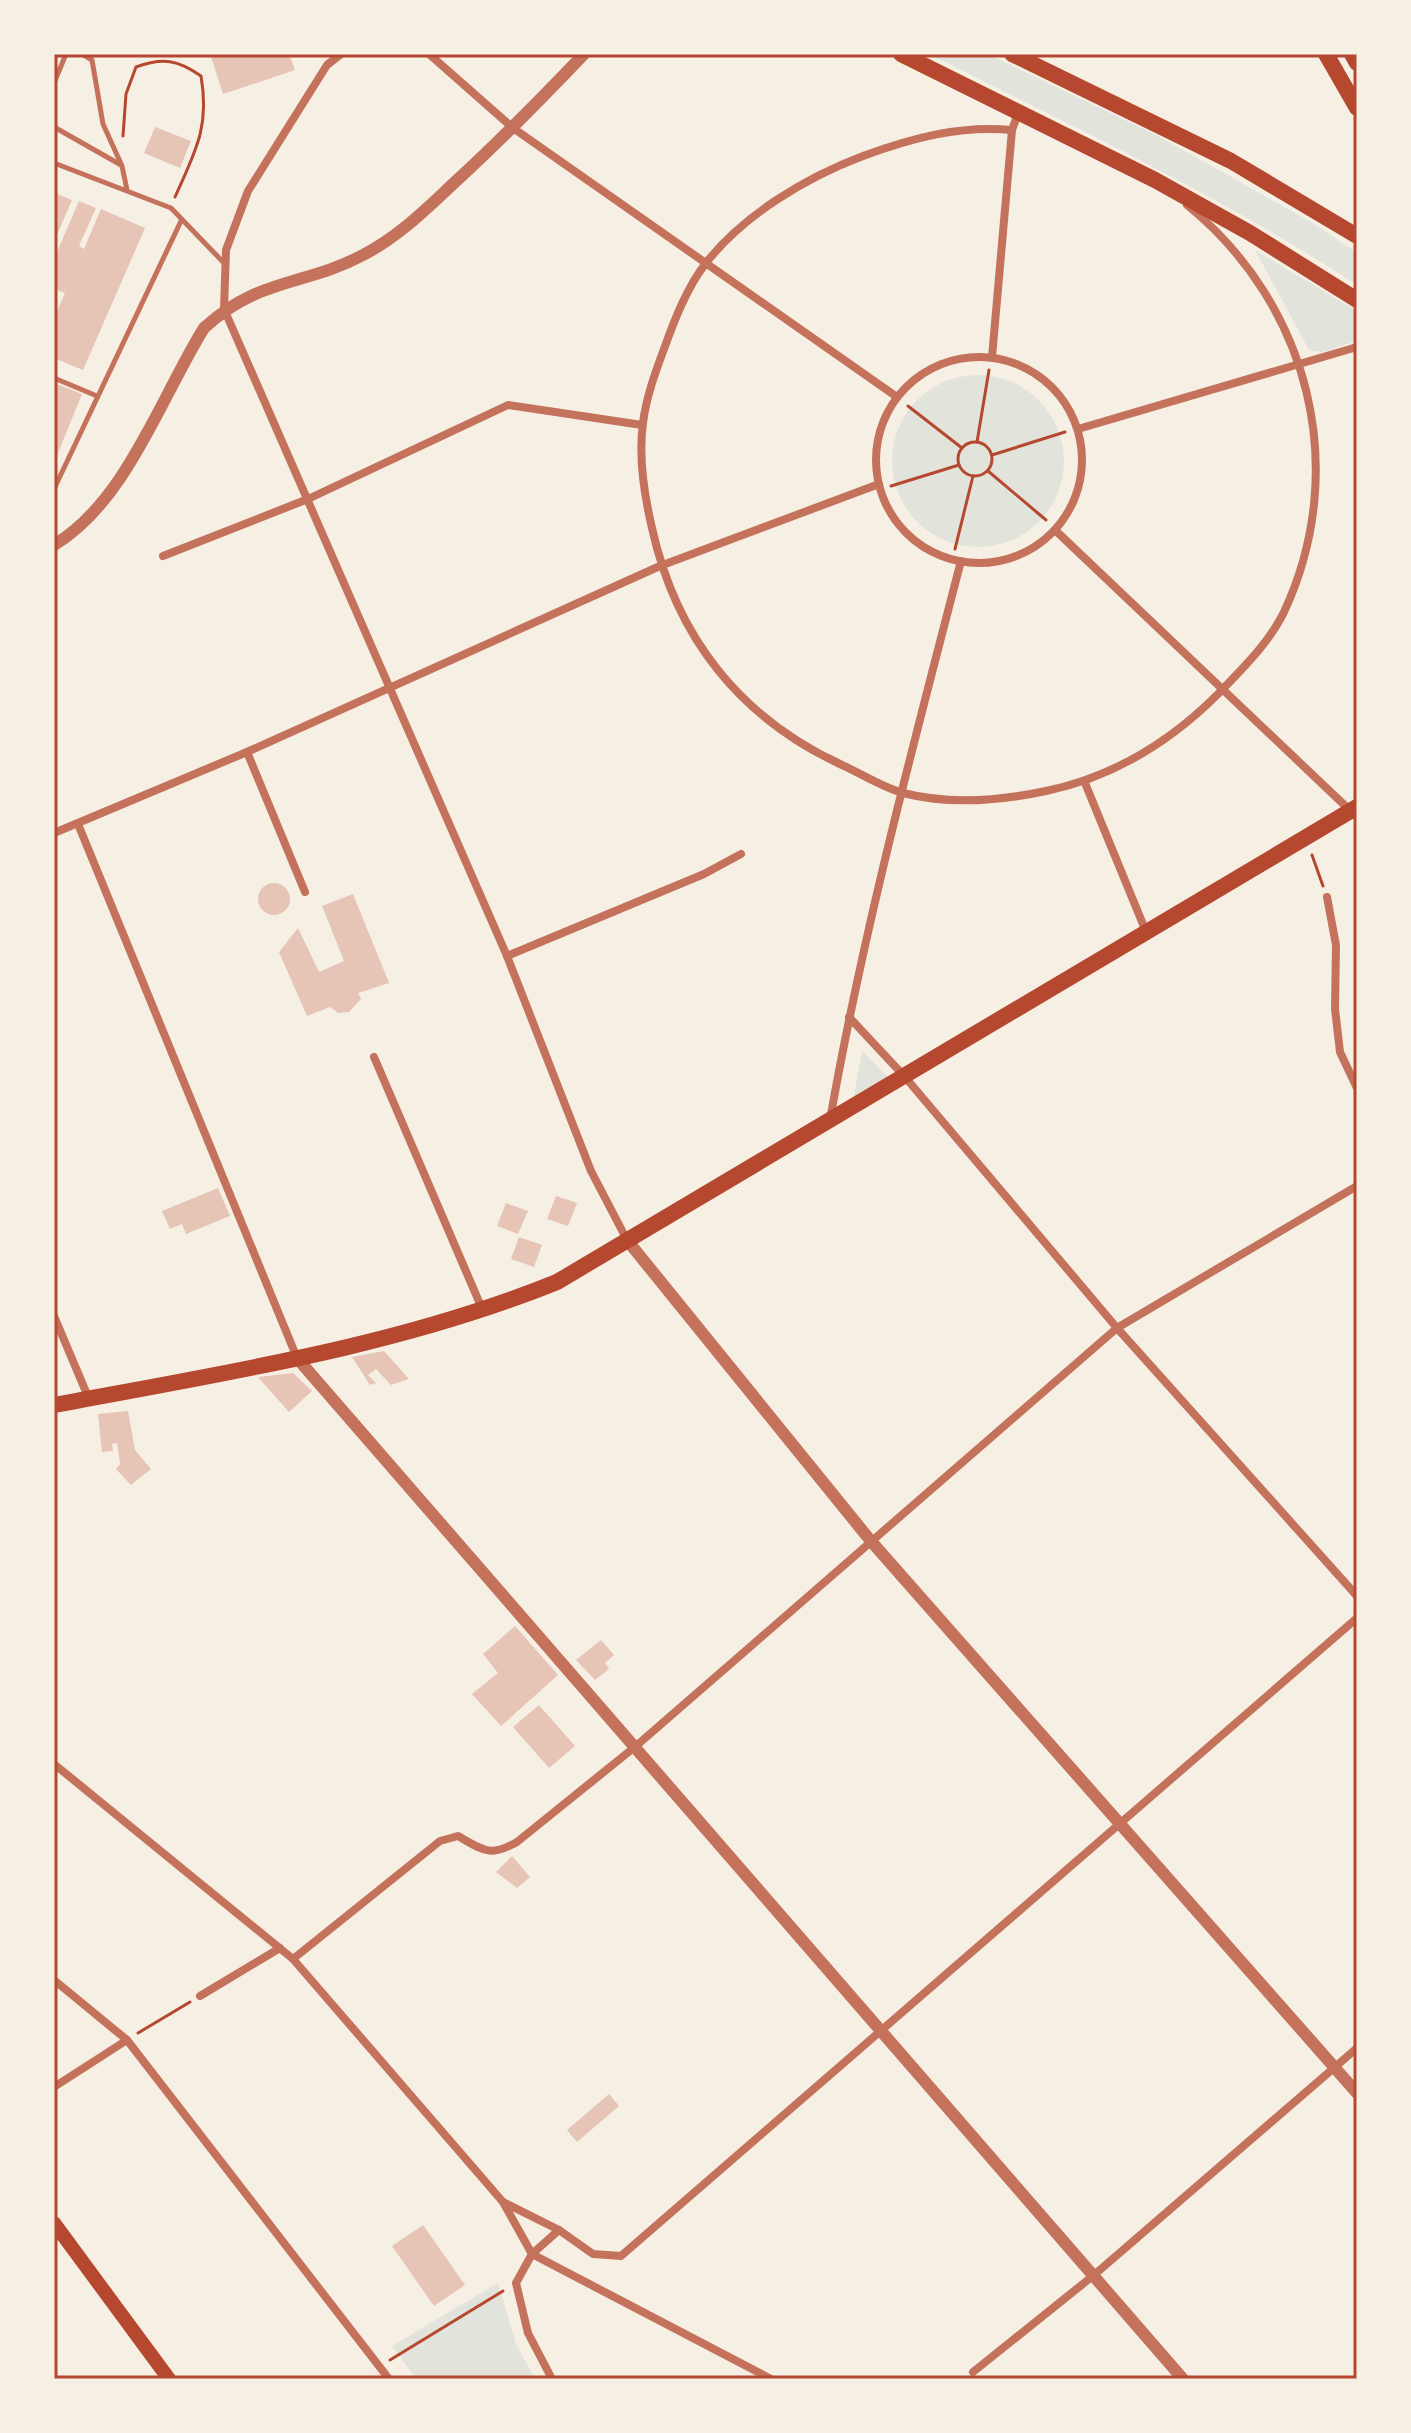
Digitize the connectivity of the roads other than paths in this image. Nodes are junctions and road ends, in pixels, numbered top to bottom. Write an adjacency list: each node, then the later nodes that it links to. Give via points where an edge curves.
1 (66, 54): 13 (lane)
2 (82, 54): 20 (lane, via 92,60 103,124)
3 (341, 54): 25 (street, via 327,65 248,191)
4 (429, 54): 17 (street)
5 (584, 54): 17 (street)
6 (901, 54): 15 (main road)
7 (1012, 54): 12 (main road)
8 (1033, 54): 12 (main road)
9 (1326, 54): 14 (main road)
10 (1352, 54): 11 (main road)
11 (1357, 63)
12 (1052, 73): 24 (main road, via 1231,161)
13 (54, 83)
14 (1357, 108)
15 (1018, 113): 18 (street); 21 (main road)
16 (54, 127): 20 (lane)
17 (513, 128): 26 (street); 28 (street, via 396,236 360,257 253,292)
18 (1012, 130): 26 (street, via 951,130 815,174 752,220); 30 (street)
19 (54, 163): 22 (lane)
20 (122, 166): 22 (lane)
21 (1155, 180): 27 (main road); 31 (street, via 1245,261)
22 (127, 191): 23 (lane, via 171,208)
23 (181, 221): 25 (lane); 33 (lane)
24 (1357, 236)
25 (224, 263): 28 (street)
26 (706, 263): 34 (street); 35 (street, via 674,323)
27 (1357, 300)
28 (224, 309): 39 (street); 41 (street, via 198,337 112,490)
29 (1357, 347): 31 (street)
30 (992, 357): 34 (street, via 965,357 939,365); 36 (street, via 1046,380 1066,402)
31 (1301, 364): 36 (street); 45 (street, via 1317,468 1311,527 1283,614 1262,647)
32 (54, 378): 33 (lane)
33 (97, 396): 38 (lane)
34 (897, 397): 37 (street, via 878,439)
35 (642, 425): 39 (street, via 508,405); 44 (street, via 643,490)
36 (1078, 429): 40 (street, via 1083,472 1068,513)
37 (879, 484): 43 (street, via 897,522 929,550); 44 (street)
38 (54, 489)
39 (308, 499): 42 (street); 46 (street)
40 (1055, 530): 43 (street, via 1012,558); 45 (street)
41 (54, 545)
42 (163, 556)
43 (961, 561): 49 (street)
44 (660, 566): 46 (street); 49 (street, via 676,607 717,671 764,718 814,752)
45 (1224, 687): 48 (street, via 1158,745); 50 (street)
46 (389, 688): 47 (street); 57 (street)
47 (247, 752): 51 (street); 54 (street)
48 (1085, 783): 49 (street, via 997,801); 56 (street)
49 (901, 793): 58 (street)
50 (1355, 811): 56 (main road)
51 (78, 824): 52 (street); 68 (street)
52 (54, 833)
53 (741, 854): 57 (street)
54 (305, 892)
55 (1327, 897): 61 (street, via 1336,945 1340,1052)
56 (1147, 934): 60 (main road)
57 (507, 956): 64 (street, via 591,1171)
58 (849, 1017): 60 (street); 62 (street)
59 (374, 1057): 65 (street)
60 (905, 1077): 62 (main road); 67 (street)
61 (1357, 1088)
62 (830, 1121): 64 (main road)
63 (1357, 1186): 67 (street)
64 (627, 1240): 65 (main road, via 557,1282); 71 (street)
65 (483, 1312): 68 (main road)
66 (54, 1316): 69 (street)
67 (1117, 1328): 71 (street); 72 (street)
68 (297, 1358): 69 (main road); 74 (street)
69 (89, 1399): 70 (main road)
70 (54, 1405)
71 (870, 1540): 74 (street); 76 (street)
72 (1357, 1596)
73 (1357, 1618): 76 (street)
74 (636, 1746): 78 (street, via 499,1852 458,1836 440,1841); 81 (street)
75 (54, 1764): 77 (street)
76 (1121, 1821): 81 (street); 84 (street)
77 (280, 1948): 78 (street); 80 (street)
78 (293, 1959): 87 (street)
79 (54, 1980): 82 (street)
80 (200, 1996)
81 (879, 2030): 89 (street, via 621,2256 593,2254); 91 (street)
82 (127, 2040): 85 (street); 94 (street)
83 (1357, 2048): 84 (street)
84 (1335, 2068): 86 (street); 91 (street)
85 (54, 2087)
86 (1357, 2093)
87 (503, 2202): 89 (street); 90 (street)
88 (54, 2223): 93 (main road)
89 (559, 2230): 90 (street)
90 (532, 2254): 95 (street, via 516,2283 528,2333); 96 (street)
91 (1094, 2275): 92 (street); 97 (street)
92 (973, 2372)
93 (169, 2379)
94 (389, 2379)
95 (552, 2379)
96 (771, 2379)
97 (1183, 2379)

